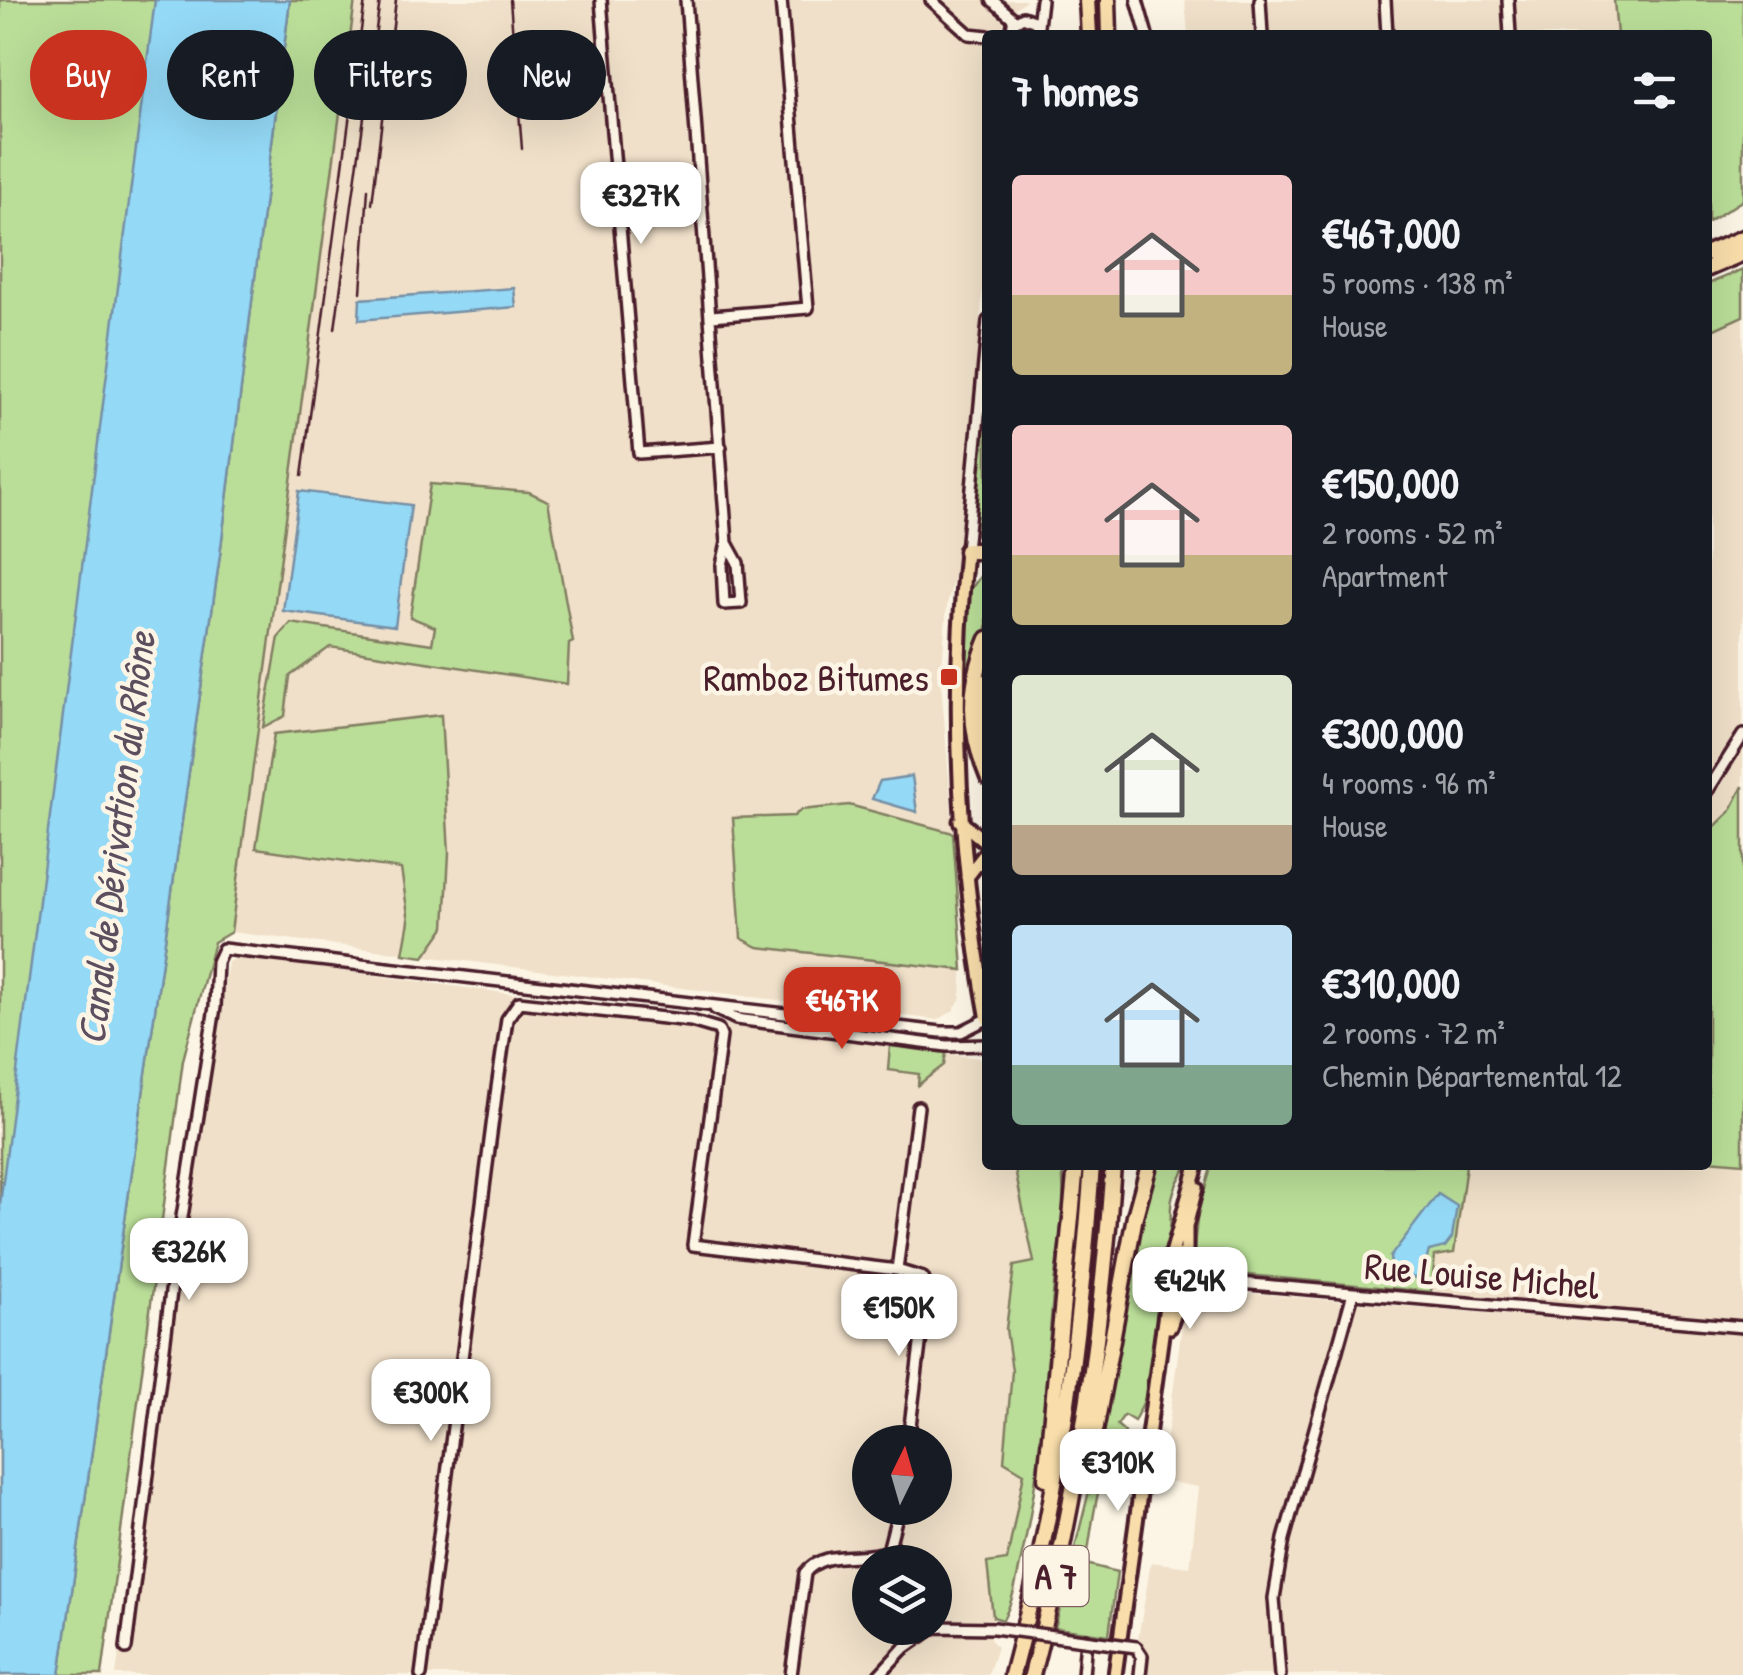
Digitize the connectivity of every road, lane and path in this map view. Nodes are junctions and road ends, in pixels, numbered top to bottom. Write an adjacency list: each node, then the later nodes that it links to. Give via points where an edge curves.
1 (601, 0): 29 (street, via 639,454)
2 (686, 0): 27 (street)
3 (781, 0): 27 (street, via 808,308)
4 (931, 0): 22 (street, via 970,34)
5 (992, 0): 13 (street)
6 (1041, 0): 13 (street); 15 (street)
7 (1087, 0): 16 (highway)
8 (1108, 0): 17 (highway)
9 (1137, 0): 18 (street)
10 (1260, 0): 19 (street)
11 (1385, 0): 20 (street)
12 (1508, 0): 21 (street)
13 (1020, 18): 14 (street); 15 (street)
14 (1014, 30)
15 (1038, 30)
16 (1089, 30)
17 (1109, 30)
18 (1146, 30)
19 (1262, 30)
20 (1387, 30)
21 (1510, 30)
22 (982, 35)
23 (1743, 238): 24 (highway)
24 (1712, 251)
25 (1743, 254): 26 (highway)
26 (1712, 266)
27 (712, 316): 29 (street)
28 (982, 383): 31 (street)
29 (721, 446): 30 (street)
30 (727, 543): 30 (street, via 724,604 742,603 738,563)
31 (966, 550): 32 (highway); 37 (main road, via 955,689)
32 (982, 551)
33 (982, 656): 35 (highway, via 971,708)
34 (1743, 734): 36 (street)
35 (982, 760)
36 (1712, 784)
37 (960, 820): 38 (main road); 39 (main road)
38 (982, 844)
39 (963, 847): 40 (main road); 42 (main road)
40 (982, 848)
41 (982, 854): 42 (main road)
42 (966, 877): 43 (main road)
43 (982, 986)
44 (704, 1004): 45 (street, via 952,1033); 46 (street, via 736,1019); 74 (street, via 222,949)
45 (982, 1022)
46 (982, 1046)
47 (918, 1108): 58 (street)
48 (1066, 1170): 55 (highway)
49 (1076, 1170): 55 (highway)
50 (1091, 1170): 70 (highway, A 7, via 1068,1396)
51 (1112, 1170): 68 (highway, A 7, via 1102,1300)
52 (1148, 1170): 68 (highway, via 1088,1469)
53 (1199, 1170): 56 (main road)
54 (1200, 1170): 57 (main road)
55 (1070, 1235): 70 (highway)
56 (1172, 1256): 57 (main road); 62 (main road, via 1160,1268)
57 (1186, 1257): 59 (main road)
58 (897, 1270): 67 (street, via 923,1278 926,1288); 75 (street, via 693,1244 718,1029 528,1000 512,1006)
59 (1197, 1270): 60 (street, Rue Louise Michel); 61 (main road)
60 (1216, 1281): 61 (street, Rue Louise Michel); 64 (street, Rue Louise Michel)
61 (1194, 1285): 63 (main road)
62 (1168, 1290): 63 (main road); 66 (main road)
63 (1182, 1293): 66 (main road)
64 (1354, 1294): 65 (street, Rue Louise Michel); 83 (street, via 1284,1539 1274,1598)
65 (1743, 1327)
66 (1162, 1360): 81 (main road)
67 (910, 1425)
68 (1076, 1476): 79 (highway, A 7)
69 (895, 1525): 76 (street, via 888,1550 827,1558 806,1573)
70 (1032, 1594): 78 (highway, A 7)
71 (952, 1627): 72 (street, bridge)
72 (1086, 1639): 80 (street); 82 (street, bridge, via 1136,1647)
73 (909, 1645): 77 (street)
74 (126, 1648)
75 (421, 1675)
76 (790, 1675)
77 (879, 1675)
78 (1012, 1675)
79 (1032, 1675)
80 (1083, 1675)
81 (1115, 1675)
82 (1140, 1675)
83 (1280, 1675)

